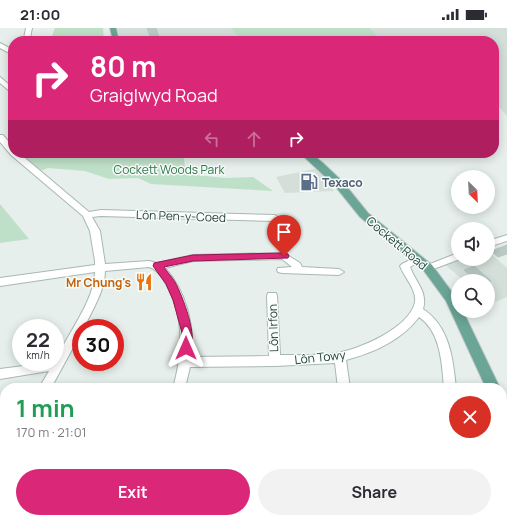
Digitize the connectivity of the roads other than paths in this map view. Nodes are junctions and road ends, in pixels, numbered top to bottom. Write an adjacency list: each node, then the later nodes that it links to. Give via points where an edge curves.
1 (0, 79): 2 (street)
2 (8, 87)
3 (0, 137): 4 (street)
4 (8, 146)
5 (21, 158): 7 (street)
6 (311, 158): 11 (main road, Cockett Road, via 364,215)
7 (87, 216): 8 (street, Lôn Pen-y-Coed, via 101,213); 14 (street, via 95,231)
8 (275, 218)
9 (507, 238): 10 (street)
10 (495, 242)
11 (418, 259): 15 (main road, Cockett Road); 21 (street, via 405,266 420,301)
12 (451, 259): 15 (street)
13 (157, 266): 14 (street, via 148,264); 17 (street, via 193,258 284,256 297,265); 25 (street, via 170,282 184,319 187,333)
14 (100, 268): 19 (street); 22 (street, via 95,294)
15 (428, 268): 33 (main road, Cockett Road, via 451,299)
16 (282, 270): 17 (street)
17 (298, 270): 18 (street)
18 (338, 272)
19 (0, 282)
20 (272, 296): 24 (street, Lôn Irfon)
21 (418, 311): 23 (street, Lôn Towy, via 397,332); 32 (street, via 437,328)
22 (64, 355)
23 (340, 357): 24 (street, Lôn Towy); 31 (street)
24 (275, 361): 25 (street, Lôn Towy)
25 (184, 362): 30 (street)
26 (20, 371): 28 (street)
27 (55, 371): 29 (street)
28 (0, 374)
29 (48, 383)
30 (180, 383)
31 (343, 383)
32 (449, 383)
33 (491, 383)

